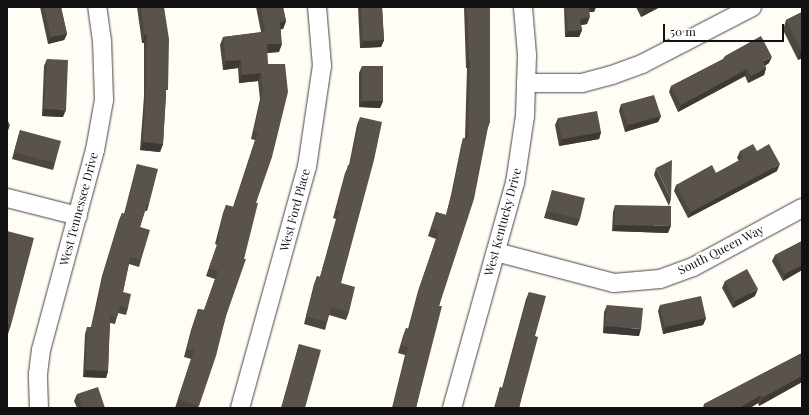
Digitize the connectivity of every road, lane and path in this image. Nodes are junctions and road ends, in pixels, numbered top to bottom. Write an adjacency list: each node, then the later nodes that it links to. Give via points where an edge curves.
1 (97, 7): 8 (street, West Tennessee Drive, via 102,41 104,100 95,150)
2 (317, 7): 11 (street, West Ford Place, via 322,66 307,167)
3 (523, 7): 5 (street, West Kentucky Drive, via 527,56)
4 (752, 7): 5 (street, via 642,64 612,75 582,83)
5 (526, 84): 9 (street, West Kentucky Drive, via 525,116 515,183)
6 (7, 198): 8 (street)
7 (802, 208): 9 (street, South Queen Way, via 693,267 660,279 614,283)
8 (78, 216): 10 (street, West Tennessee Drive, via 41,350 38,374)
9 (496, 252): 12 (street, West Kentucky Drive)
10 (39, 408)
11 (240, 408)
12 (452, 408)

